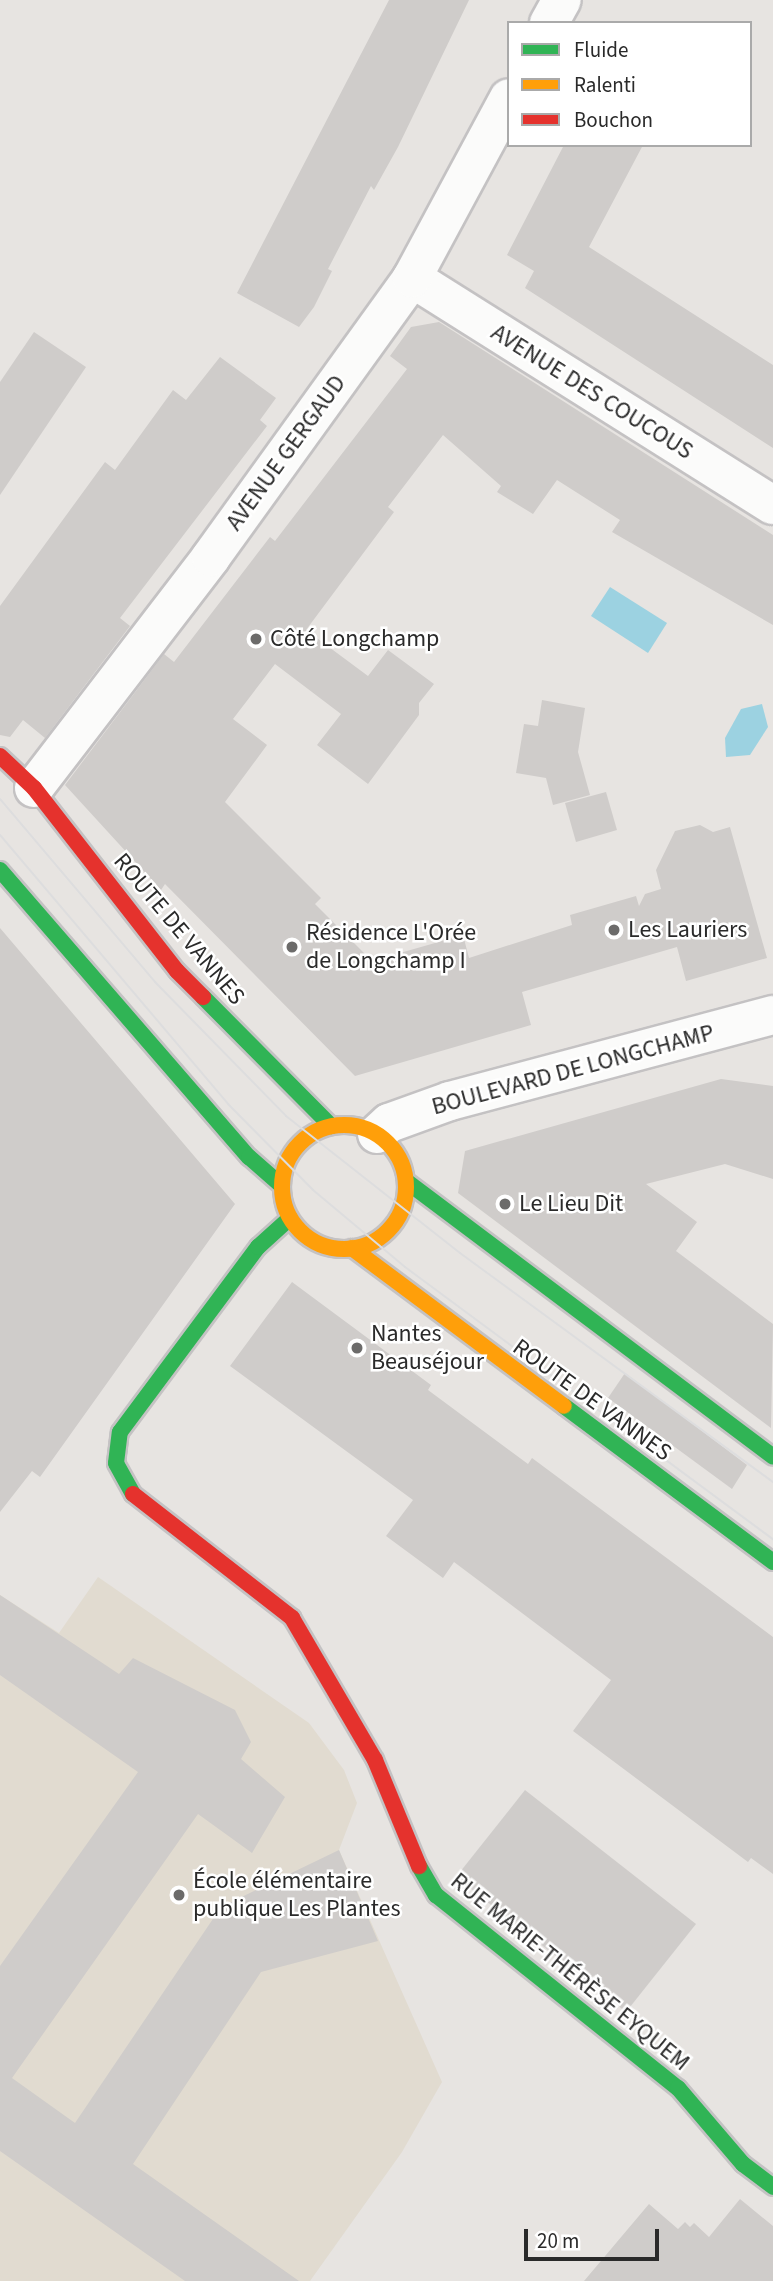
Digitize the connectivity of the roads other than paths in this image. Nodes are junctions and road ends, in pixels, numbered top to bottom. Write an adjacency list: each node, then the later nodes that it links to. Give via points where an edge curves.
1 (562, 0): 2 (street)
2 (550, 21)
3 (507, 102): 4 (street, AVENUE GERGAUD)
4 (412, 278): 5 (street, AVENUE DES COUCOUS); 7 (street, AVENUE GERGAUD, via 211,557)
5 (773, 505)
6 (0, 756): 7 (main road, ROUTE DE VANNES)
7 (34, 788): 10 (main road, ROUTE DE VANNES, via 177,971)
8 (0, 870): 13 (main road, via 249,1157)
9 (773, 1015): 11 (street, BOULEVARD DE LONGCHAMP, via 450,1101 389,1123)
10 (331, 1126): 11 (main road, via 362,1127); 13 (main road, via 299,1144 286,1165)
11 (377, 1134): 12 (main road, via 397,1154)
12 (406, 1181): 15 (main road, via 402,1209 390,1228); 16 (main road)
13 (282, 1185): 14 (main road)
14 (290, 1218): 15 (main road, via 320,1244); 18 (main road, RUE MARIE-THÉRÈSE EYQUEM, via 258,1247 120,1432 116,1463 122,1477 133,1494 292,1618 375,1760 412,1854 436,1895 678,2088 743,2164)
15 (352, 1248): 17 (main road, ROUTE DE VANNES)
16 (773, 1457)
17 (773, 1562)
18 (773, 2187)

